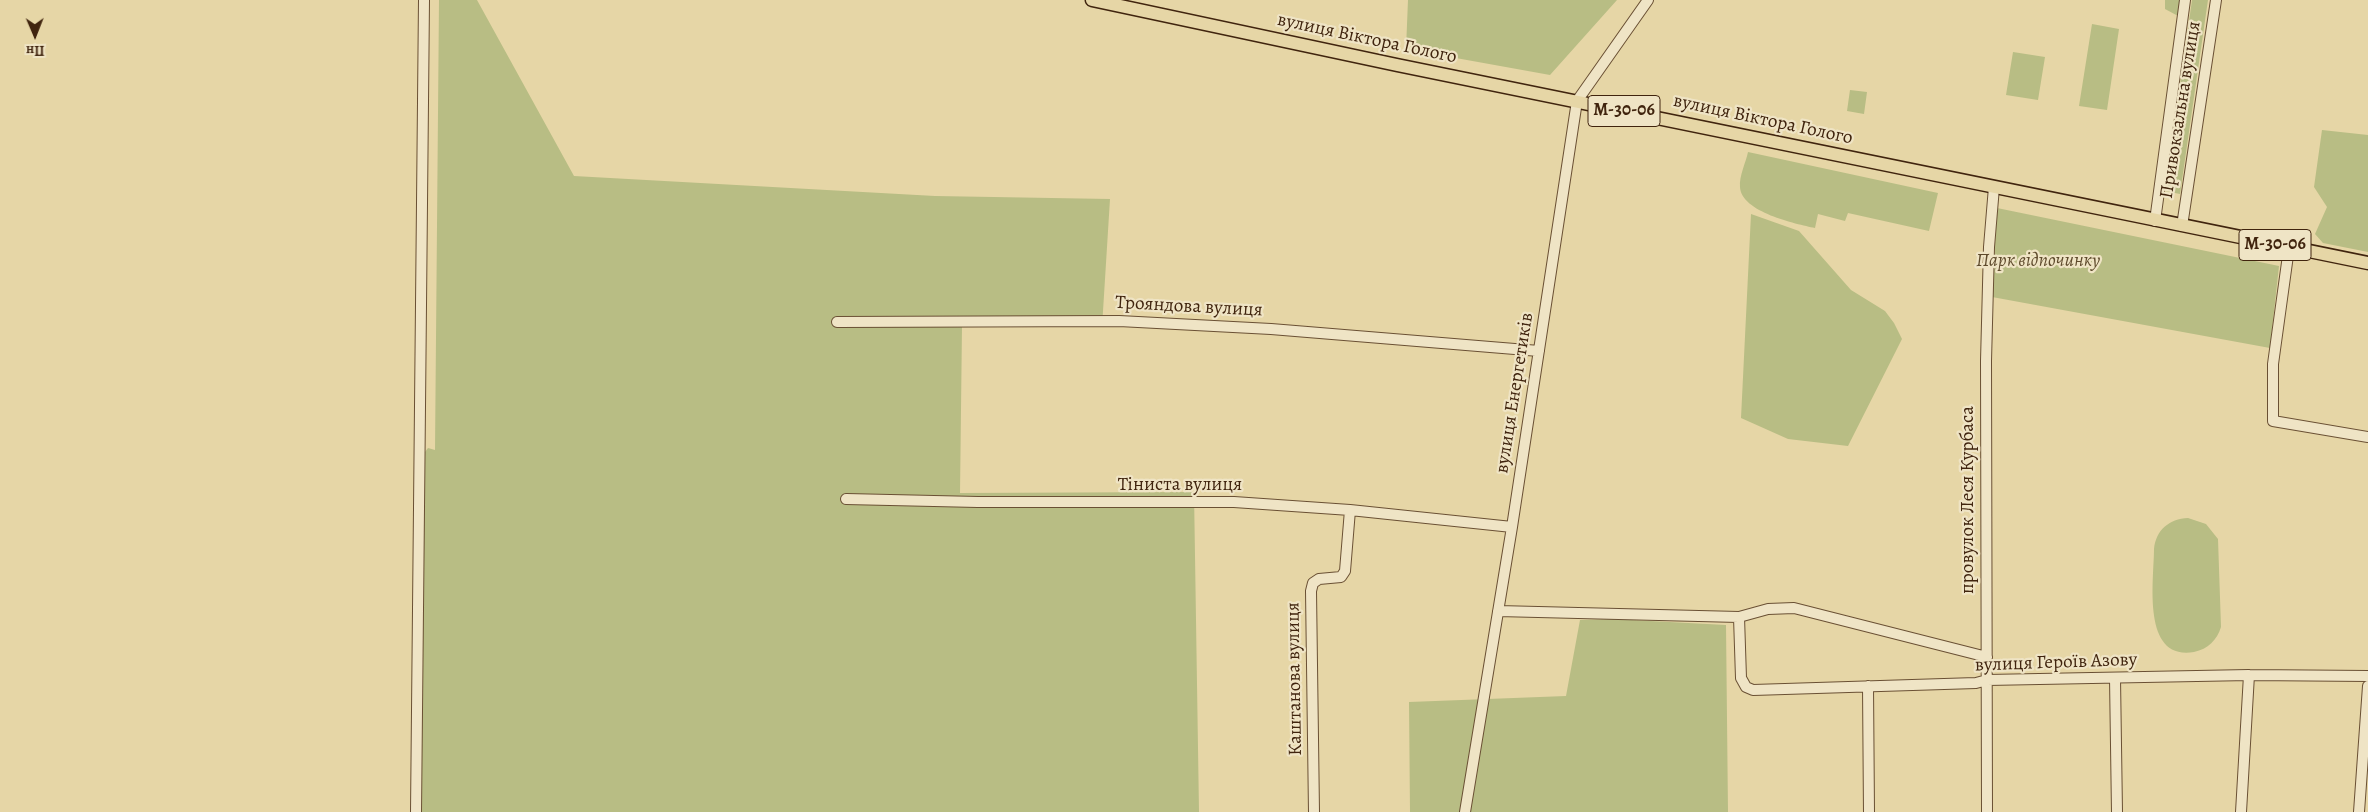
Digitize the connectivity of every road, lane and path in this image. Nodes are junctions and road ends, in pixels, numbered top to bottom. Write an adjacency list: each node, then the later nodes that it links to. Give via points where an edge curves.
1 (424, 0): 27 (street)
2 (1092, 0): 6 (main road, вулиця Віктора Голого / М-30-06)
3 (1648, 0): 6 (street, вулиця Енергетиків)
4 (2185, 0): 8 (street, Привокзальна вулиця)
5 (2216, 0): 9 (street, Привокзальна вулиця)
6 (1577, 101): 7 (main road, вулиця Віктора Голого / М-30-06); 13 (street, вулиця Енергетиків)
7 (1994, 187): 8 (main road, вулиця Віктора Голого / М-30-06); 20 (street, провулок Леся Курбаса, via 1986,352)
8 (2155, 221): 9 (main road, вулиця Віктора Голого / М-30-06)
9 (2182, 226): 10 (main road, вулиця Віктора Голого / М-30-06)
10 (2289, 248): 11 (main road, вулиця Віктора Голого / М-30-06); 14 (street, via 2273,364 2273,421)
11 (2368, 263)
12 (837, 322): 13 (street, Трояндова вулиця, via 1119,321)
13 (1539, 350): 17 (street, вулиця Енергетиків)
14 (2368, 437)
15 (846, 499): 16 (street, Тіниста вулиця, via 1234,502)
16 (1350, 510): 17 (street, Тіниста вулиця); 28 (street, Каштанова вулиця, via 1346,571 1341,577 1319,579 1313,583 1311,591)
17 (1512, 527): 18 (street, вулиця Енергетиків)
18 (1498, 611): 19 (street); 29 (street, вулиця Енергетиків)
19 (1739, 617): 20 (street, via 1768,609 1794,608); 25 (street, вулиця Героїв Азову, via 1741,678 1746,688)
20 (1987, 657): 24 (street, провулок Леся Курбаса)
21 (2249, 675): 22 (street, вулиця Героїв Азову); 23 (street, вулиця Героїв Азову); 33 (street)
22 (2368, 676)
23 (2115, 678): 24 (street, вулиця Героїв Азову); 32 (street)
24 (1987, 680): 25 (street, вулиця Героїв Азову); 31 (street, провулок Леся Курбаса)
25 (1868, 686): 30 (street)
26 (2368, 686): 34 (street)
27 (416, 812)
28 (1314, 812)
29 (1465, 812)
30 (1869, 812)
31 (1987, 812)
32 (2116, 812)
33 (2241, 812)
34 (2359, 812)

